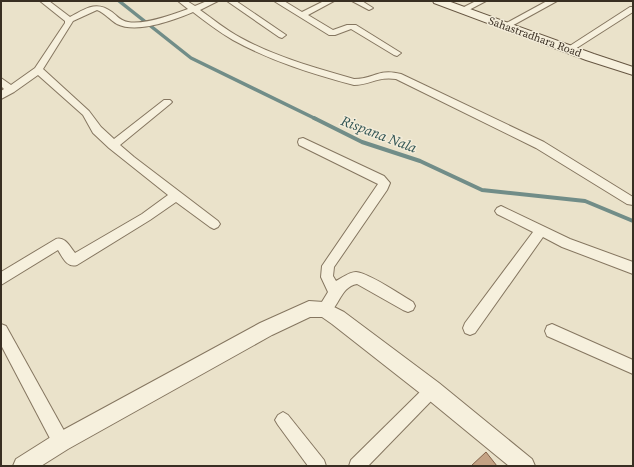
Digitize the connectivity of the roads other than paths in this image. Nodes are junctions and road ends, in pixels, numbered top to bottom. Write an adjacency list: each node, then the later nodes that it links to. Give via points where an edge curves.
1 (44, 1): 16 (street)
2 (182, 1): 12 (street)
3 (214, 1): 12 (street)
4 (230, 1): 18 (street)
5 (278, 1): 15 (street)
6 (330, 1): 15 (street)
7 (356, 1): 11 (street)
8 (438, 1): 13 (main road, Sahastradhara Road)
9 (482, 1): 13 (street)
10 (554, 1): 17 (street)
11 (369, 8)
12 (195, 9): 16 (street, via 158,22 127,25 100,7 96,7); 30 (street, via 237,39 315,70 357,82 384,74 398,76 540,145)
13 (462, 10): 17 (main road, Sahastradhara Road)
14 (633, 10): 19 (street)
15 (302, 15): 20 (street, via 332,33 337,33 348,26 353,27)
16 (68, 20): 21 (street, via 70,23 66,30)
17 (505, 26): 19 (main road, Sahastradhara Road)
18 (282, 35)
19 (569, 49): 22 (main road, Sahastradhara Road)
20 (397, 53)
21 (38, 70): 24 (street); 28 (street, via 86,113 97,130)
22 (633, 71)
23 (1, 81): 24 (street)
24 (11, 90): 25 (street)
25 (1, 96)
26 (167, 102): 28 (street)
27 (303, 142): 36 (street, via 384,183 328,266 327,277)
28 (113, 145): 29 (street)
29 (176, 196): 32 (street); 35 (street, via 73,261 60,244)
30 (631, 201)
31 (501, 211): 33 (street)
32 (214, 224)
33 (541, 230): 34 (street, via 566,243); 39 (street)
34 (633, 268)
35 (1, 279)
36 (335, 292): 37 (street, via 345,281 357,278); 38 (street)
37 (408, 306)
38 (324, 310): 43 (street); 45 (street, via 315,308 266,329)
39 (470, 328)
40 (1, 331): 45 (street)
41 (552, 332): 42 (street)
42 (633, 368)
43 (432, 390): 48 (street); 49 (street)
44 (283, 420): 47 (street)
45 (61, 442): 46 (street)
46 (24, 466)
47 (318, 466)
48 (357, 466)
49 (525, 466)

